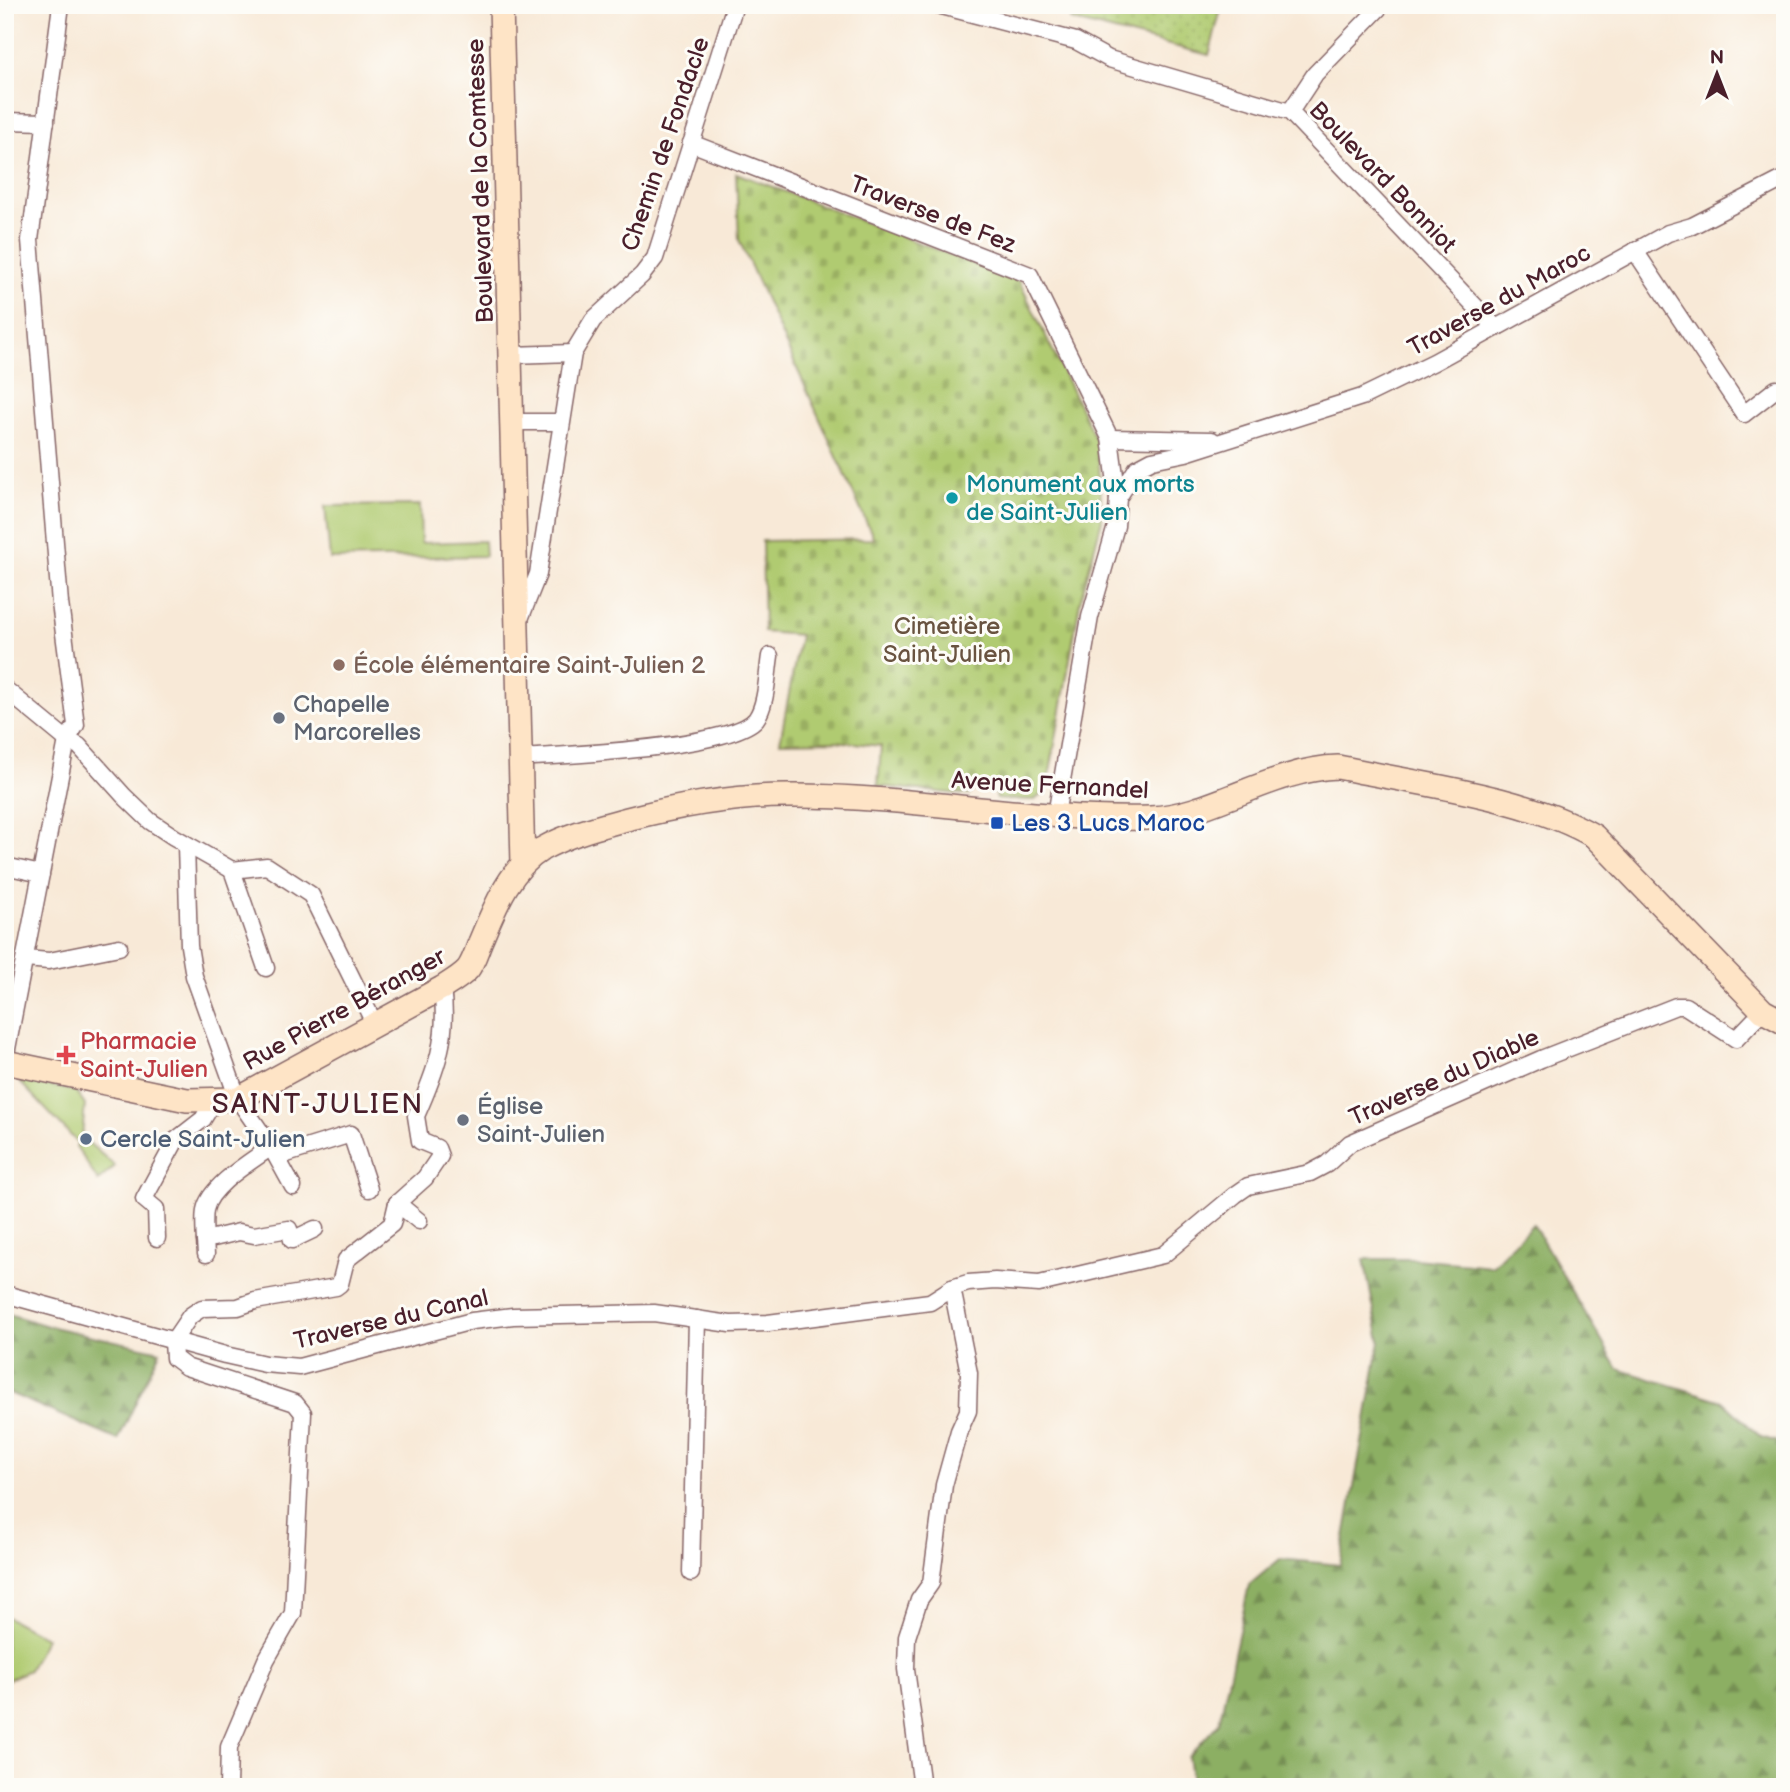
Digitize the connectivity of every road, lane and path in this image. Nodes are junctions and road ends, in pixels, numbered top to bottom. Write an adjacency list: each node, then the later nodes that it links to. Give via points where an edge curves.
1 (61, 5): 8 (street)
2 (501, 5): 14 (main road, Boulevard de la Comtesse)
3 (735, 5): 9 (street, Chemin de Fondacle)
4 (938, 5): 6 (street, Boulevard Bonniot, via 1076,41 1109,59)
5 (1382, 5): 6 (street, via 1315,74)
6 (1290, 112): 12 (street, Boulevard Bonniot)
7 (5, 121): 8 (street)
8 (46, 122): 24 (street, via 30,240 60,603 76,725)
9 (691, 143): 13 (street, Chemin de Fondacle, via 655,258 593,320); 18 (street, Traverse de Fez, via 1030,275)
10 (1785, 178): 11 (street, Traverse du Maroc)
11 (1635, 251): 12 (street, Traverse du Maroc); 15 (street, via 1744,414)
12 (1494, 327): 19 (street, Traverse du Maroc, via 1362,397)
13 (573, 353): 14 (street, Boulevard de la Comtesse); 17 (street, Boulevard de la Comtesse)
14 (511, 355): 16 (main road, Boulevard de la Comtesse)
15 (1776, 389)
16 (514, 422): 17 (street); 21 (main road, Boulevard de la Comtesse)
17 (560, 422): 21 (street, Boulevard de la Comtesse, via 538,574)
18 (1110, 438): 19 (street, Traverse du Maroc); 20 (street, Traverse du Maroc)
19 (1225, 439): 20 (street, Traverse du Maroc, via 1137,468)
20 (1118, 498): 26 (street, Traverse du Maroc, via 1116,526 1090,617)
21 (518, 625): 25 (main road, Boulevard de la Comtesse)
22 (770, 656): 25 (street, via 760,710 741,730 687,742)
23 (5, 689): 24 (street)
24 (67, 740): 27 (street, via 79,746 150,821); 31 (street)
25 (520, 758): 28 (main road, Boulevard de la Comtesse)
26 (1056, 815): 28 (main road, Avenue Fernandel, via 806,796 701,803 578,833); 36 (main road, Avenue Fernandel, via 1152,818 1180,813 1295,773 1338,766 1529,808 1565,819 1594,836)
27 (186, 845): 30 (street); 40 (street, via 189,960)
28 (523, 864): 35 (main road, Rue Pierre Béranger, via 497,902 468,969)
29 (5, 866): 31 (street)
30 (232, 870): 34 (street); 38 (street, via 267,866 311,895)
31 (41, 874): 33 (street)
32 (119, 947): 33 (street, via 49,961)
33 (25, 958): 39 (street)
34 (266, 968)
35 (442, 988): 38 (main road, Rue Pierre Béranger); 45 (street, via 446,1016 440,1055 416,1116 416,1133 426,1145 437,1148 440,1156 425,1178)
36 (1763, 1011): 37 (main road, Avenue Fernandel); 49 (street, Traverse du Diable, via 1736,1038 1685,1006 1676,1006 1577,1044 1350,1143 1310,1173 1248,1186 1163,1255 1039,1284 995,1280)
37 (1785, 1023)
38 (375, 1025): 40 (main road, Rue Pierre Béranger)
39 (5, 1060): 41 (main road, Rue Pierre Béranger, via 187,1100)
40 (238, 1099): 41 (main road, Rue Pierre Béranger); 42 (street)
41 (214, 1101): 48 (street, via 203,1119 176,1140 144,1199 156,1209)
42 (274, 1152): 43 (street); 44 (street, via 351,1134); 47 (street, via 229,1177 208,1200 205,1247 239,1232 254,1235 289,1229 292,1240)
43 (293, 1187)
44 (369, 1189)
45 (397, 1203): 46 (street); 52 (street, via 391,1224 346,1260 336,1287 238,1307 202,1308 190,1316)
46 (419, 1221)
47 (315, 1229)
48 (157, 1238)
49 (952, 1288): 51 (street, Traverse du Canal, via 930,1302 816,1319 730,1324); 55 (street, via 969,1373 968,1411 944,1485 931,1583 906,1637)
50 (5, 1294): 52 (street, Traverse du Canal)
51 (697, 1319): 52 (street, Traverse du Canal, via 654,1312 499,1317 299,1367 265,1364); 53 (street)
52 (173, 1341): 54 (street, via 174,1358 186,1367 295,1403 303,1413 293,1613 266,1660 229,1747)
53 (691, 1573)
54 (228, 1787)
55 (922, 1787)

